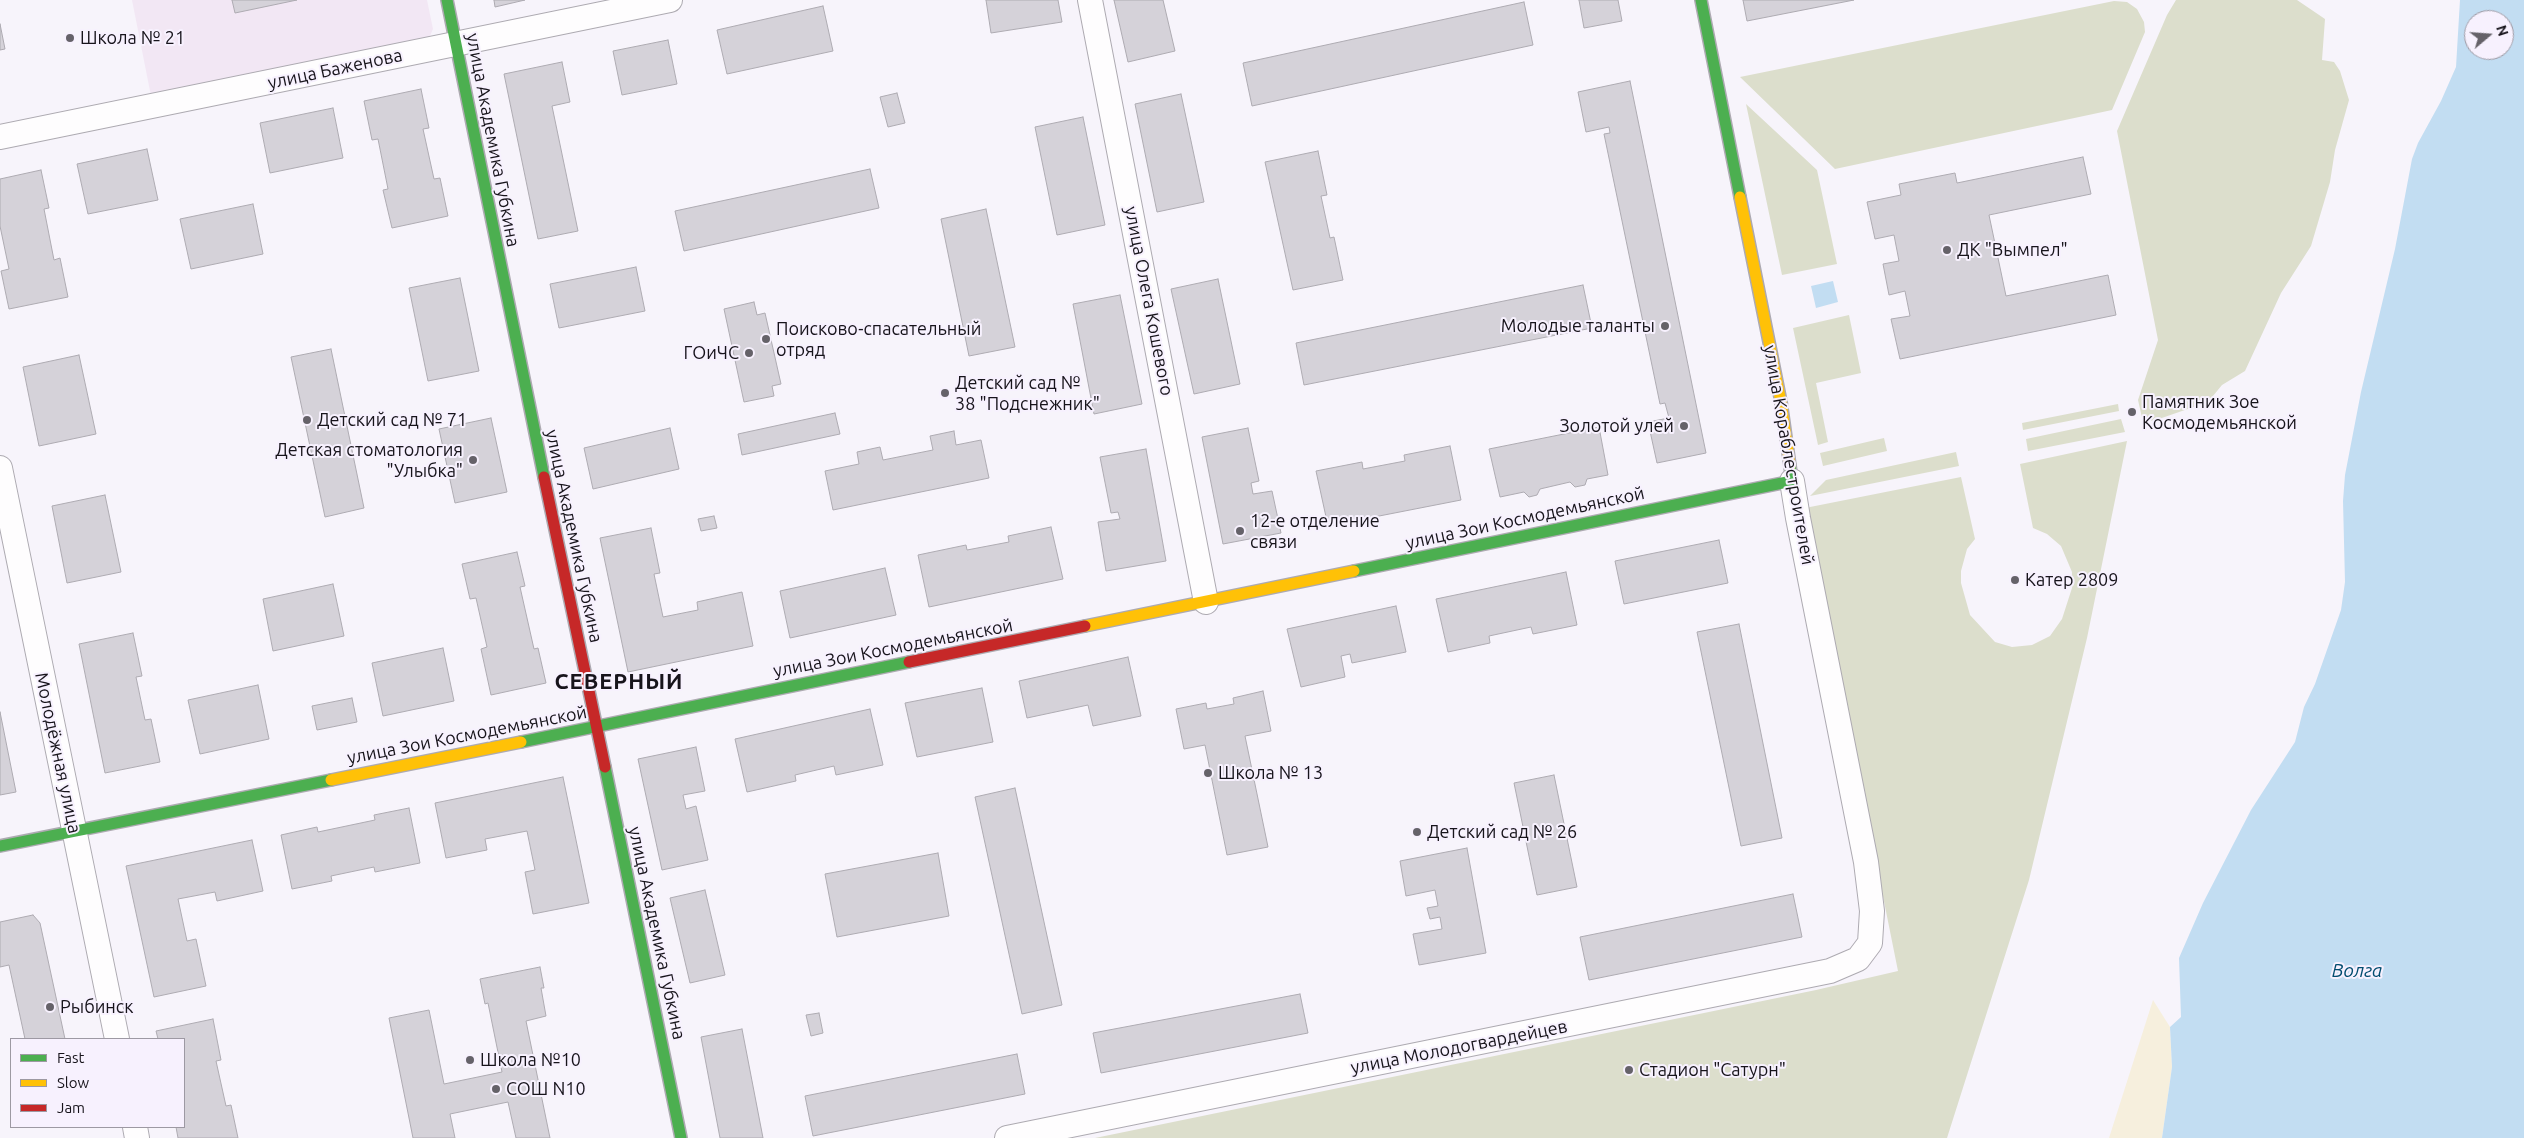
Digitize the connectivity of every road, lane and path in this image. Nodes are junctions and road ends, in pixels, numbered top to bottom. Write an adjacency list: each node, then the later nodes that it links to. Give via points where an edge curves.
1 (447, 0): 5 (street, улица Академика Губкина)
2 (670, 0): 5 (street, улица Баженова)
3 (1090, 0): 9 (street, улица Олега Кошевого)
4 (1701, 0): 8 (street, улица Кораблестроителей, via 1781,402)
5 (456, 44): 6 (street, улица Баженова); 10 (street, улица Академика Губкина)
6 (0, 137)
7 (0, 468): 11 (street, Молодёжная улица)
8 (1792, 481): 9 (street, улица Зои Космодемьянской); 13 (street, улица Кораблестроителей, via 1866,862)
9 (1206, 602): 10 (street, улица Зои Космодемьянской)
10 (597, 727): 11 (street, улица Зои Космодемьянской); 15 (street, улица Академика Губкина)
11 (74, 831): 12 (street, улица Зои Космодемьянской); 14 (street, Молодёжная улица)
12 (0, 846)
13 (1872, 911): 16 (street, улица Молодогвардейцев, via 1870,943 1858,959 1830,971)
14 (117, 1038)
15 (681, 1138)
16 (1007, 1138)

